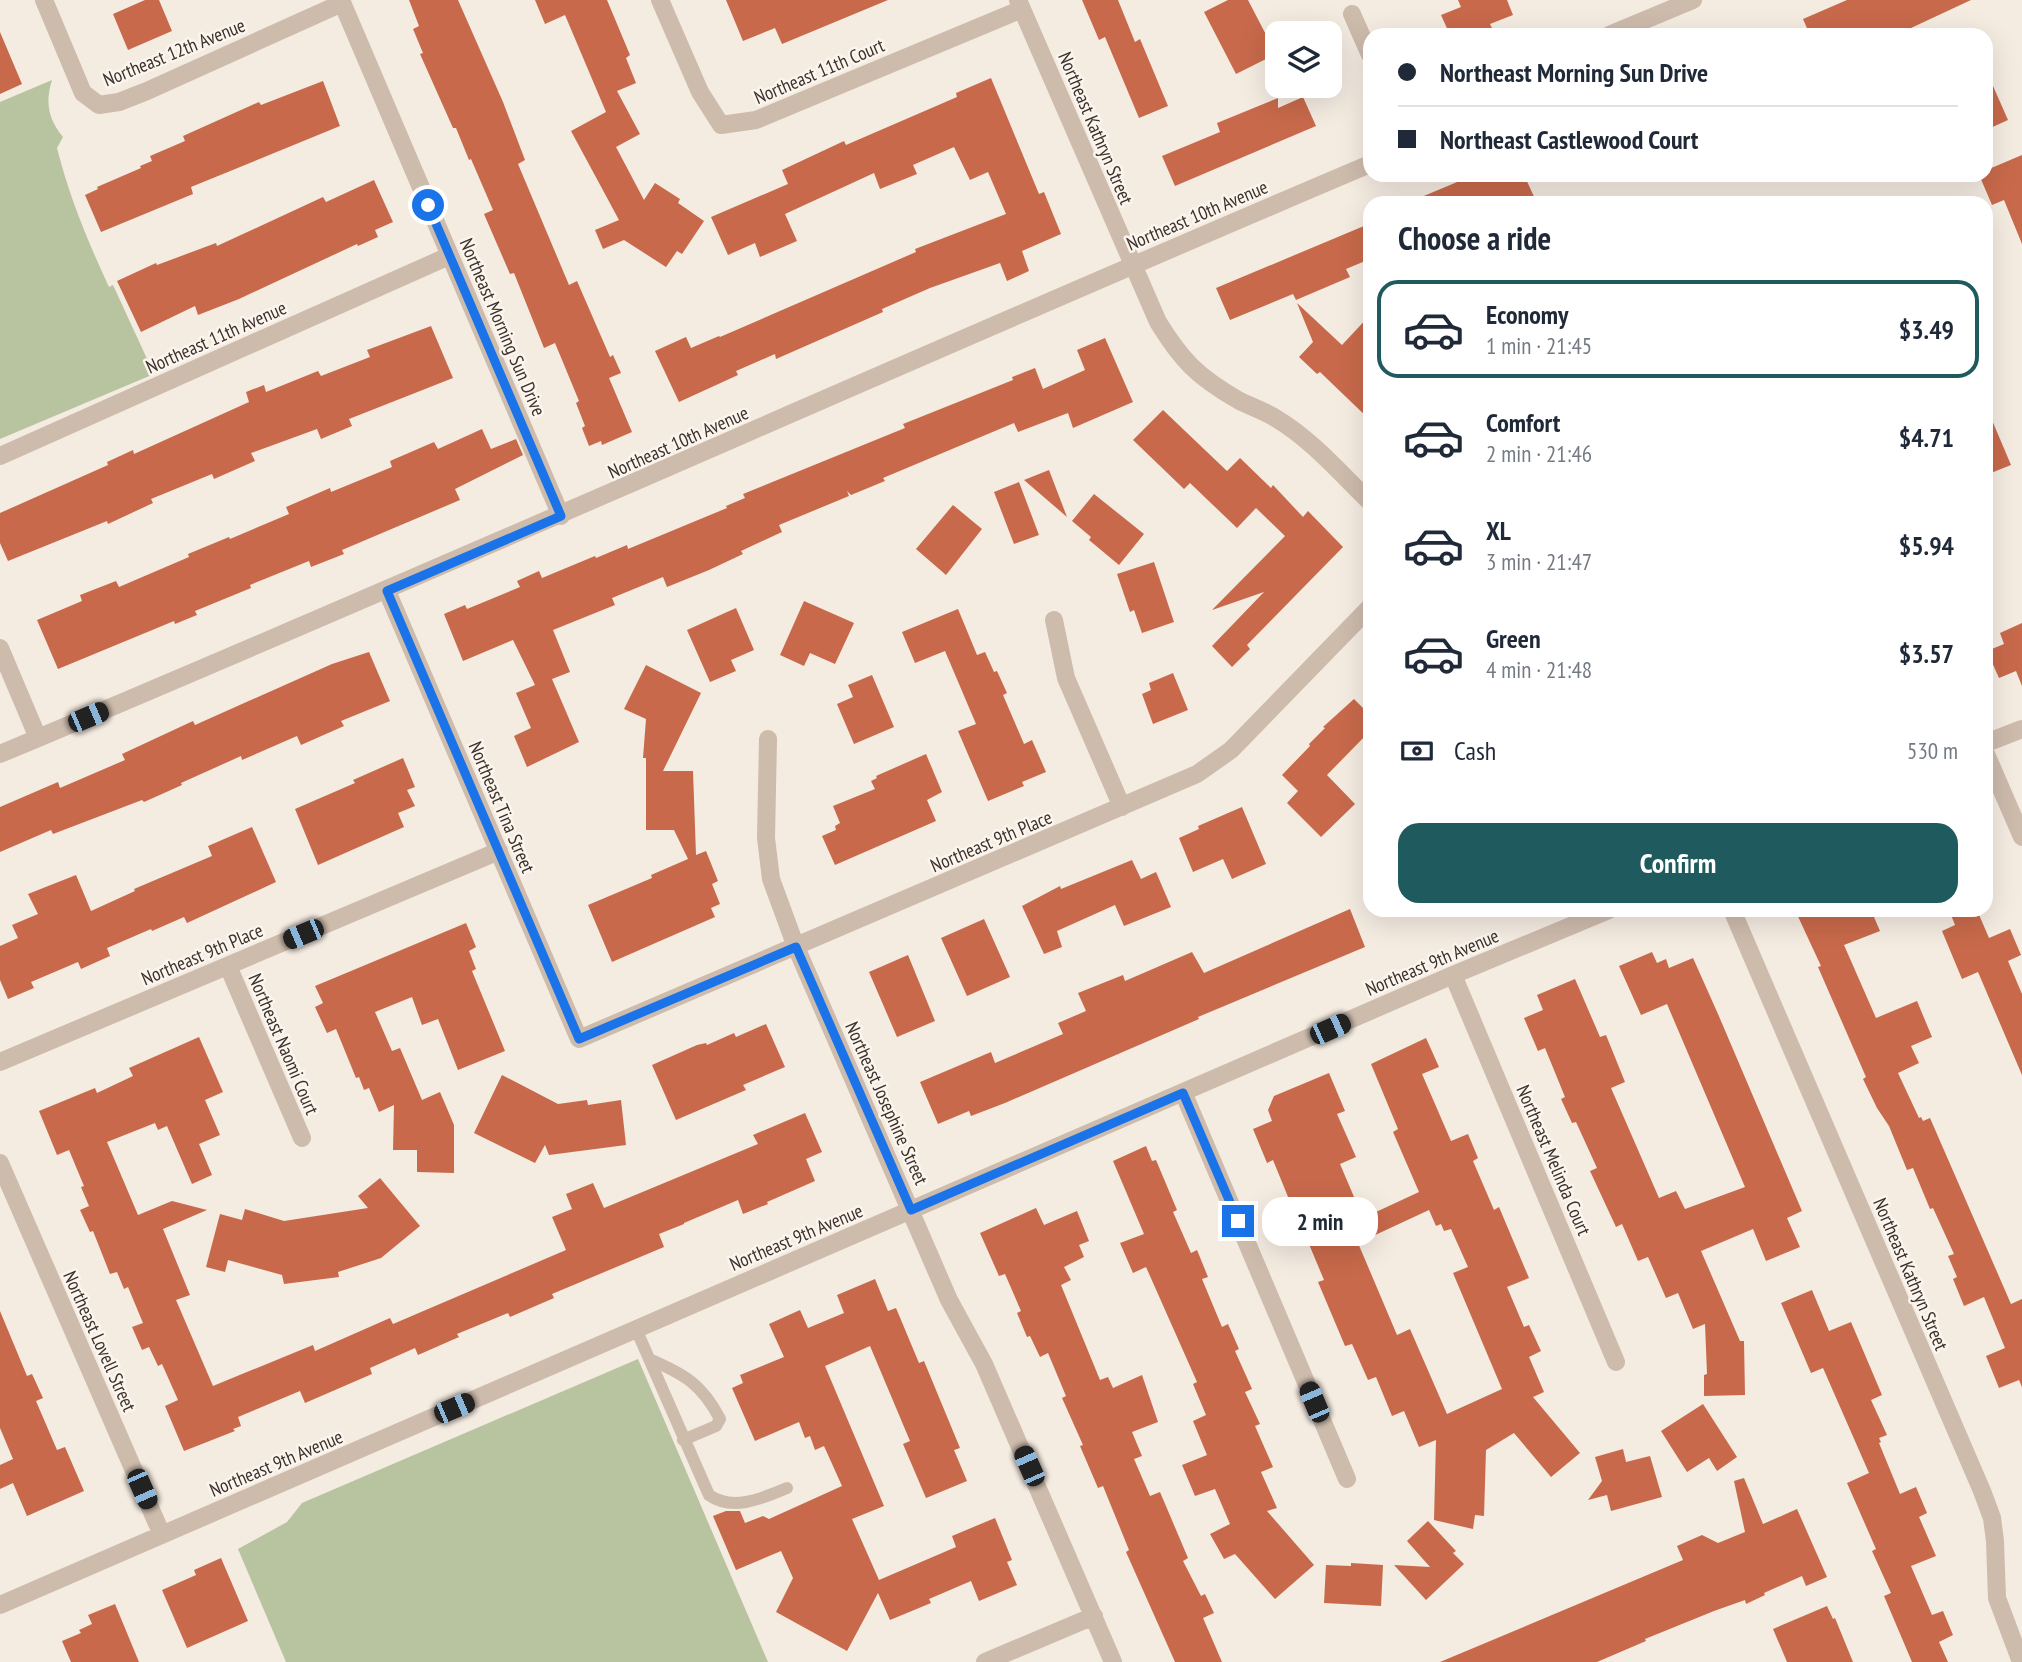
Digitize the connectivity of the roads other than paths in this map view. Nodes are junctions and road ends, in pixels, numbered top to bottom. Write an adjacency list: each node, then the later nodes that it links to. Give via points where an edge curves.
1 (44, 0): 4 (street, Northeast 12th Avenue, via 83,93 99,105 147,91)
2 (660, 0): 5 (street, Northeast 11th Court, via 700,92 721,125 756,121)
3 (1687, 1): 7 (street)
4 (341, 2): 10 (street, Northeast Morning Sun Drive)
5 (1020, 5): 11 (street, Northeast Kathryn Street)
6 (1352, 14): 8 (street)
7 (1625, 28)
8 (1363, 39)
9 (1363, 167): 11 (street, Northeast 10th Avenue)
10 (449, 256): 12 (street, Northeast 11th Avenue); 14 (street, Northeast Morning Sun Drive)
11 (1133, 265): 13 (street, Northeast Kathryn Street, via 1158,322 1182,359 1240,401 1278,419); 14 (street, Northeast 10th Avenue)
12 (0, 456)
13 (1363, 495)
14 (561, 516): 15 (street, Northeast 10th Avenue)
15 (387, 591): 20 (street, Northeast 10th Avenue); 27 (street, Northeast Tina Street)
16 (1363, 614): 25 (street, Northeast 9th Place, via 1231,750 1197,774)
17 (1054, 620): 25 (street, via 1066,678)
18 (0, 648): 20 (street)
19 (2022, 729): 22 (street)
20 (38, 738): 23 (street, Northeast 10th Avenue)
21 (768, 739): 30 (street, Northeast Josephine Street, via 766,838 771,879)
22 (1993, 740)
23 (0, 754)
24 (1993, 770): 26 (street)
25 (1122, 807): 30 (street, Northeast 9th Place)
26 (2022, 837)
27 (499, 851): 31 (street, Northeast 9th Place); 33 (street, Northeast Tina Street)
28 (1592, 917): 32 (street, Northeast 9th Avenue)
29 (1735, 917): 50 (street, Northeast Kathryn Street, via 1982,1491 1992,1518 1997,1598)
30 (796, 947): 33 (street, Northeast 9th Place); 38 (street, Northeast Josephine Street)
31 (228, 966): 34 (street, Northeast 9th Place); 36 (street, Northeast Naomi Court)
32 (1452, 975): 35 (street, Northeast 9th Avenue); 41 (street, Northeast Melinda Court)
33 (579, 1039)
34 (0, 1062)
35 (1183, 1093): 38 (street, Northeast 9th Avenue); 43 (street)
36 (302, 1138)
37 (0, 1163): 45 (street, Northeast Lovell Street)
38 (911, 1210): 39 (street, Northeast 9th Avenue); 47 (street, Northeast Josephine Street)
39 (636, 1329): 40 (lane); 45 (street, Northeast 9th Avenue)
40 (649, 1359): 42 (lane); 42 (lane, via 699,1386 720,1419 716,1426)
41 (1616, 1362)
42 (683, 1440): 44 (lane, via 703,1487 717,1501 747,1502)
43 (1347, 1479)
44 (788, 1488)
45 (162, 1535): 46 (street, Northeast 9th Avenue)
46 (0, 1605)
47 (1094, 1616): 48 (street); 49 (street, Northeast Josephine Street)
48 (985, 1662)
49 (1114, 1662)
50 (2021, 1662)

